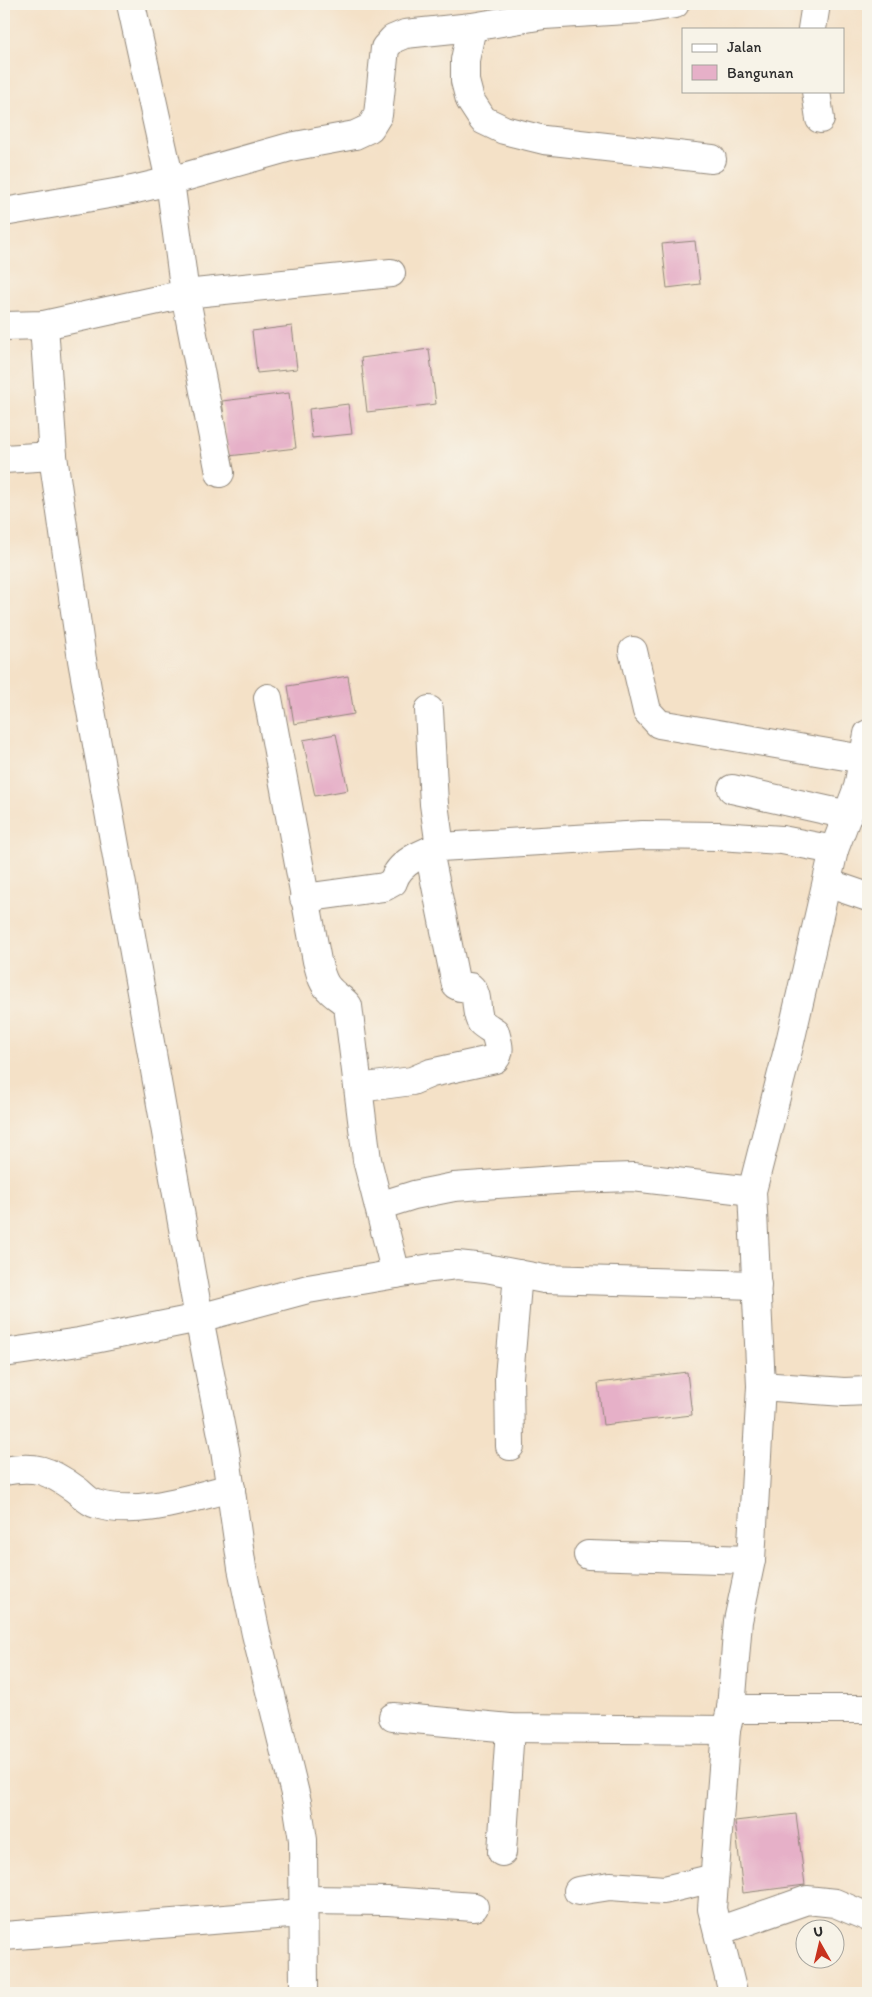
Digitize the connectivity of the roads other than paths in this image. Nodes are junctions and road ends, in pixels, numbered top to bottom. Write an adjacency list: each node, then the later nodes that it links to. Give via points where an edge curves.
1 (131, 4): 9 (street)
2 (675, 4): 4 (street, via 544,15)
3 (816, 4): 5 (street)
4 (472, 27): 8 (street, via 465,60 465,82 470,100 483,120 504,130 544,140); 9 (street, via 405,34 393,39 385,48 378,115 370,128 356,135 290,147)
5 (812, 28)
6 (816, 92): 7 (street)
7 (820, 119)
8 (712, 158)
9 (170, 181): 10 (street); 12 (street)
10 (4, 212)
11 (391, 273): 12 (street)
12 (185, 294): 13 (street); 17 (street)
13 (44, 325): 14 (street); 15 (street)
14 (4, 326)
15 (53, 456): 16 (street); 36 (street, via 82,660)
16 (4, 459)
17 (220, 472)
18 (633, 651): 21 (street, via 647,711 659,724)
19 (268, 698): 29 (street)
20 (429, 710): 25 (street)
21 (866, 746): 22 (street)
22 (863, 788): 24 (street)
23 (732, 789): 24 (street)
24 (848, 814): 26 (street)
25 (435, 849): 26 (street, via 652,835 782,840); 29 (street, via 404,865 393,882 384,887); 30 (street, via 455,982 460,987 470,986 474,991 477,1013 482,1022 495,1032 498,1056 431,1072 412,1081)
26 (834, 850): 27 (street)
27 (827, 883): 28 (street); 31 (street)
28 (868, 897)
29 (304, 898): 30 (street, via 325,984 348,1006)
30 (359, 1088): 32 (street, via 367,1160)
31 (752, 1191): 32 (street, via 633,1177 570,1179 454,1187); 35 (street)
32 (379, 1206): 33 (street)
33 (396, 1274): 34 (street, via 457,1265); 36 (street, via 308,1289)
34 (518, 1274): 35 (street, via 544,1279); 40 (street, via 509,1378)
35 (756, 1285): 38 (street)
36 (199, 1318): 37 (street, via 80,1342); 42 (street)
37 (4, 1353)
38 (761, 1386): 39 (street); 44 (street)
39 (868, 1391)
40 (510, 1446)
41 (4, 1470): 42 (street, via 41,1469 94,1504 126,1508 154,1506)
42 (231, 1488): 52 (street, via 242,1568 297,1802 303,1840)
43 (588, 1555): 44 (street)
44 (751, 1560): 47 (street, via 738,1621)
45 (868, 1709): 47 (street)
46 (393, 1717): 48 (street)
47 (728, 1720): 48 (street); 50 (street)
48 (510, 1728): 49 (street)
49 (502, 1852)
50 (714, 1878): 51 (street, via 664,1890 610,1886); 55 (street, via 712,1909)
51 (578, 1891)
52 (304, 1907): 53 (street, via 388,1901); 56 (street); 57 (street)
53 (474, 1907)
54 (868, 1916): 55 (street, via 835,1903 807,1900)
55 (718, 1931): 58 (street)
56 (4, 1936)
57 (304, 1993)
58 (733, 1993)

